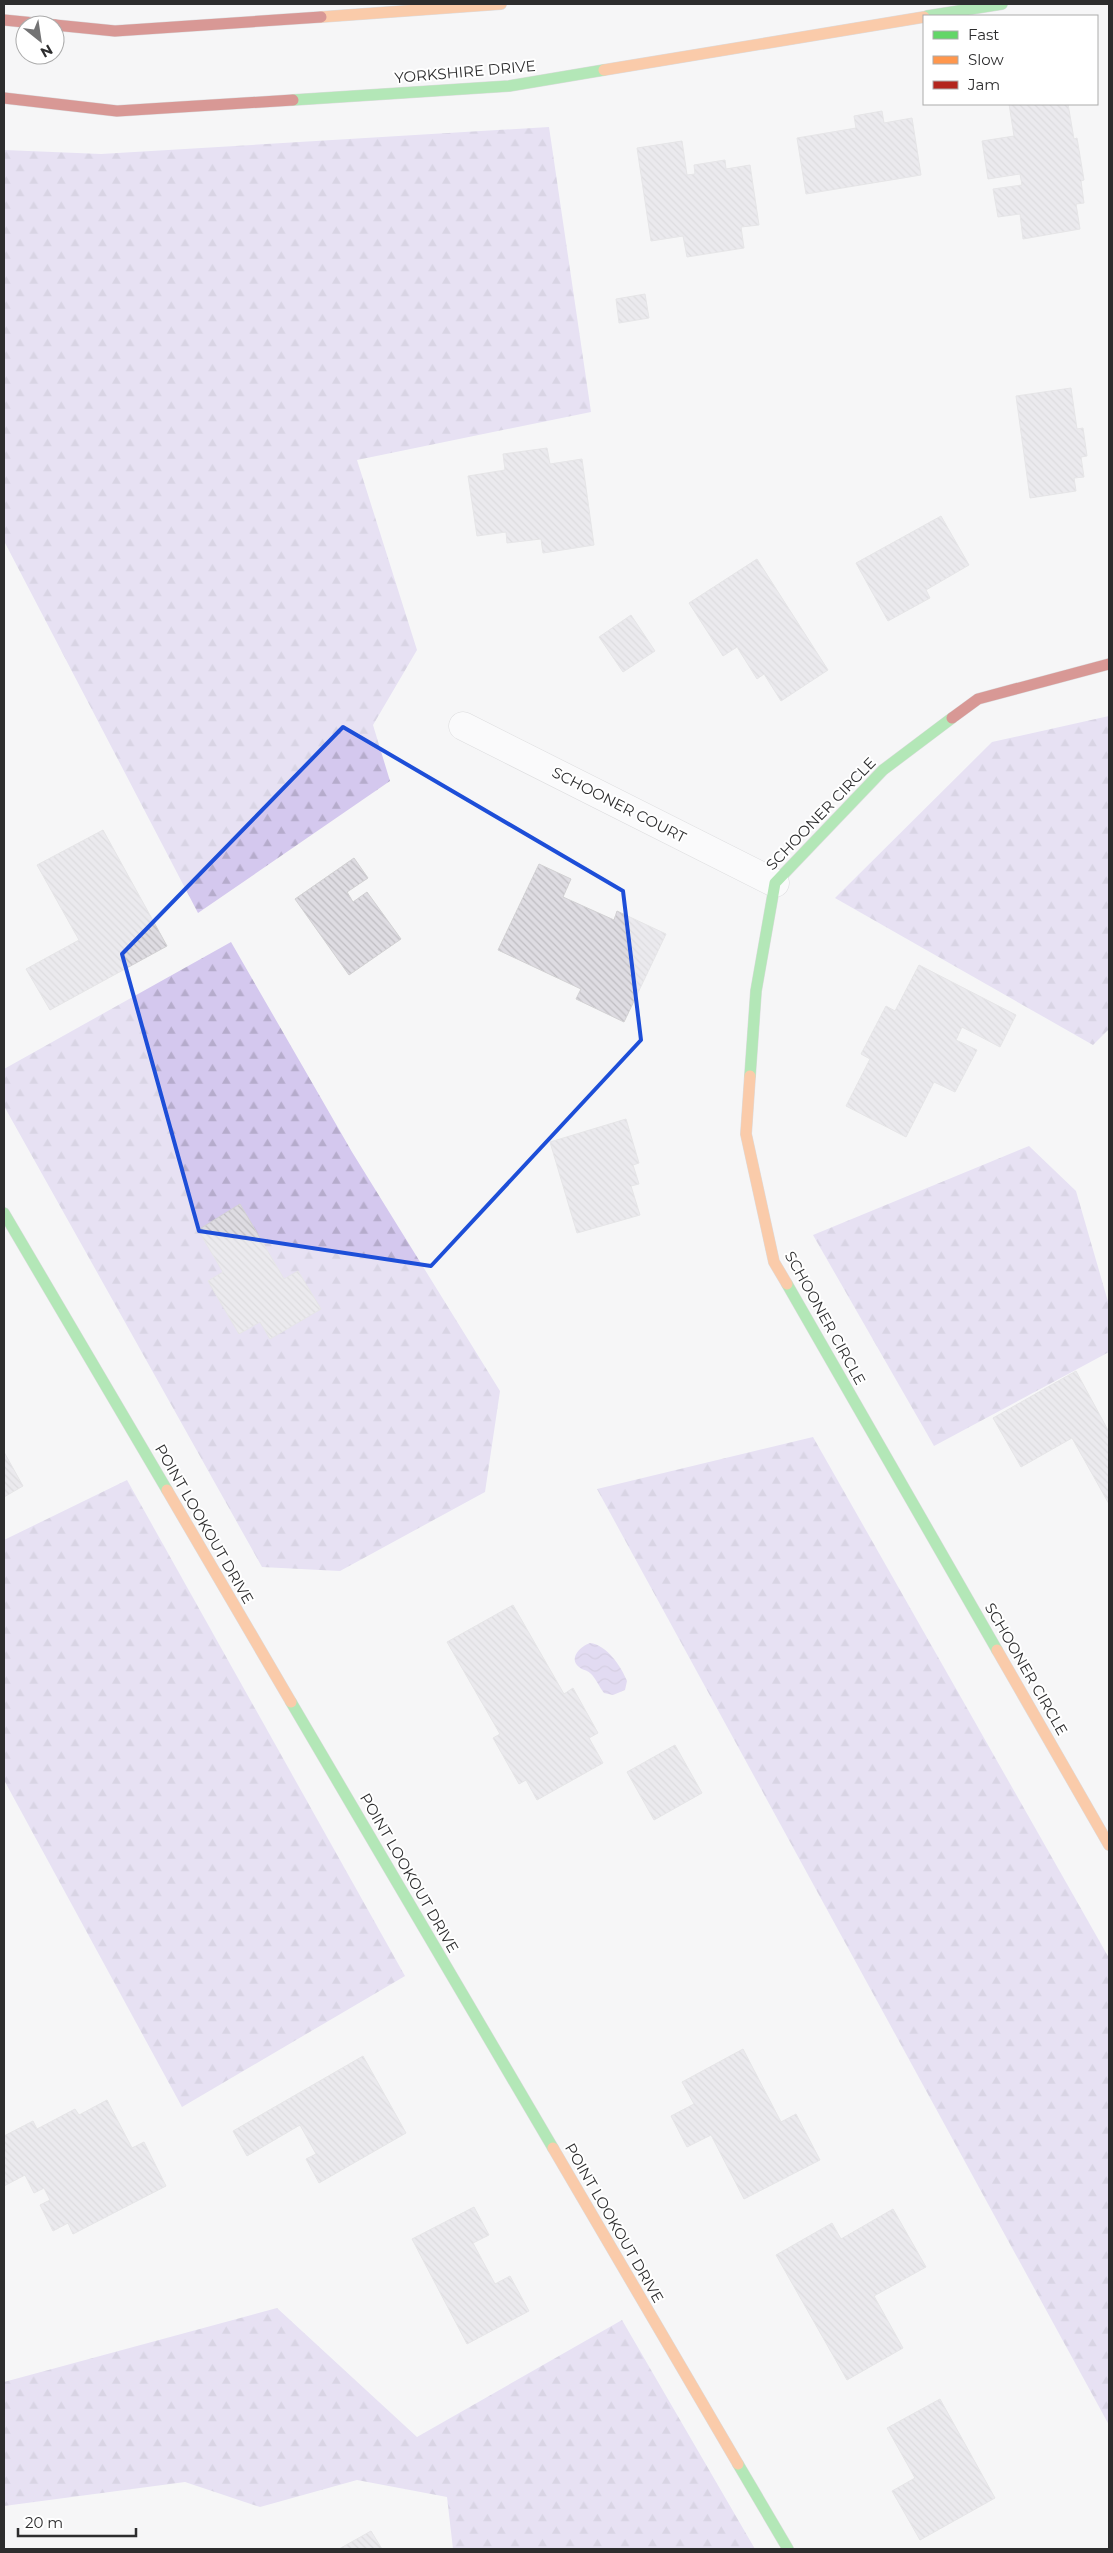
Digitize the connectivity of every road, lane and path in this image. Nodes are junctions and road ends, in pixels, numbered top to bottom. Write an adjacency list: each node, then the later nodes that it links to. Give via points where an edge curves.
1 (502, 4): 5 (street, via 115,31)
2 (1002, 4): 3 (street, YORKSHIRE DRIVE)
3 (931, 15)
4 (923, 16): 6 (street, YORKSHIRE DRIVE, via 509,86 117,111)
5 (65, 26)
6 (4, 98)
7 (1109, 664): 9 (street, SCHOONER CIRCLE, via 978,699 883,770)
8 (464, 726): 9 (street, SCHOONER COURT)
9 (775, 883): 11 (street, SCHOONER CIRCLE, via 756,991 746,1134 774,1262)
10 (4, 1213): 12 (street, POINT LOOKOUT DRIVE)
11 (1109, 1845)
12 (788, 2549)

